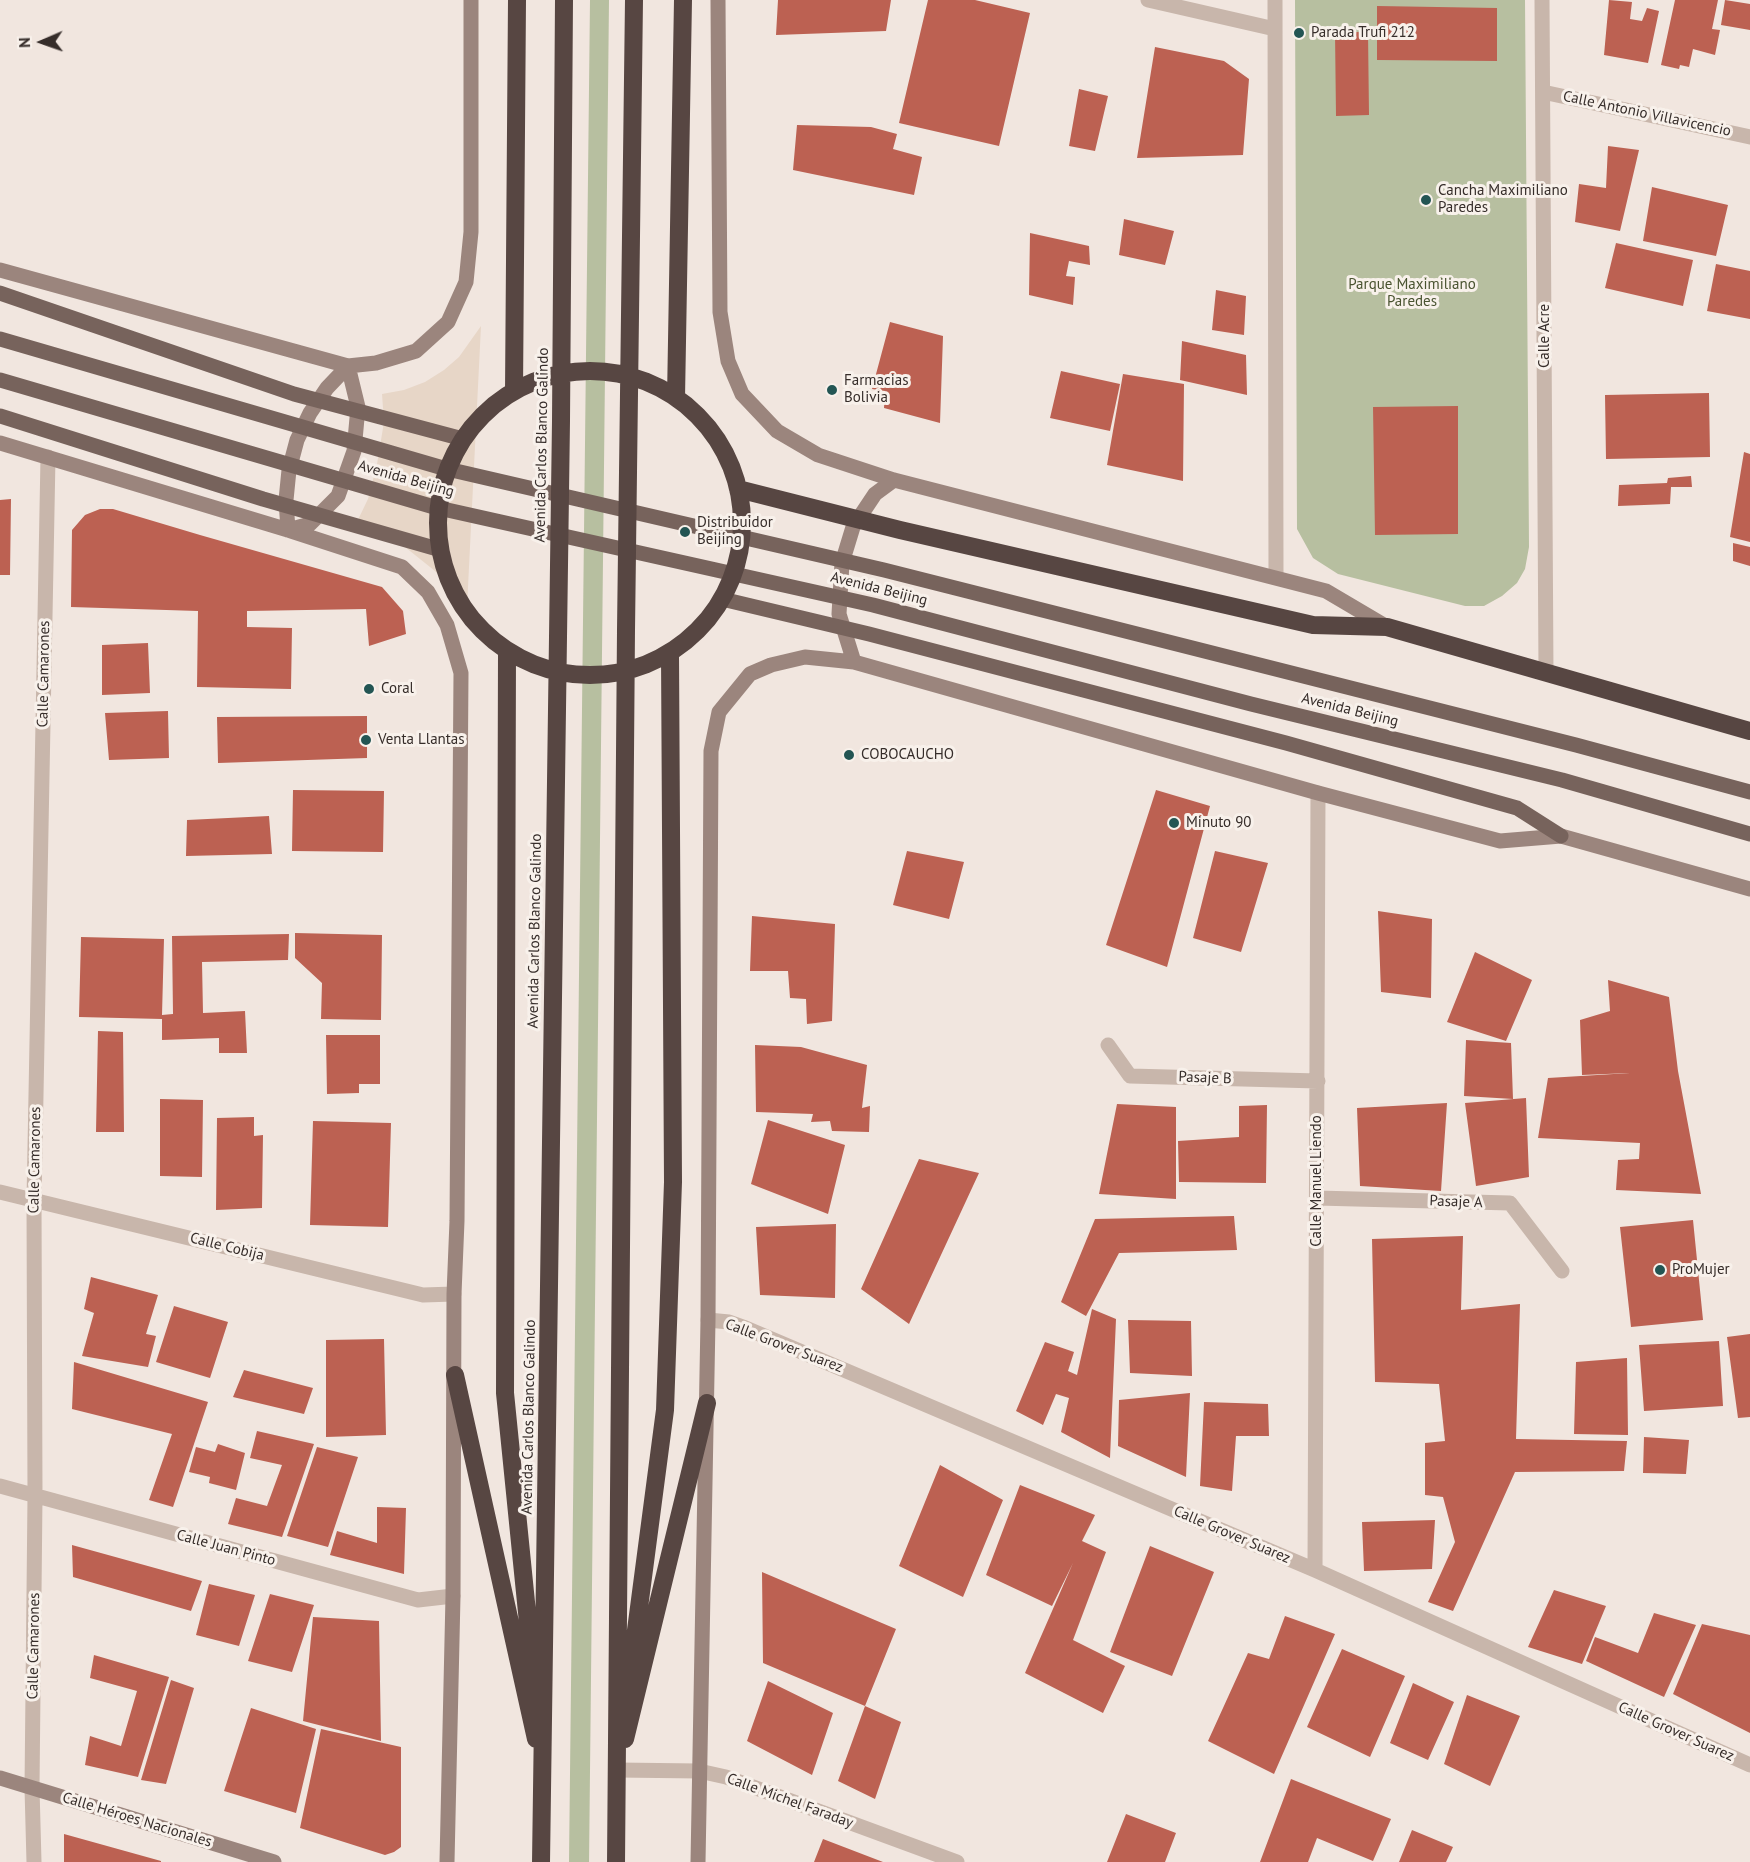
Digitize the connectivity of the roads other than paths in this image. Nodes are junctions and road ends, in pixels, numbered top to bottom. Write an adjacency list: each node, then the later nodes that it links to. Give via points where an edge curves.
1 (471, 0): 16 (street, via 471,232 466,282 448,322 416,351 376,363)
2 (517, 0): 18 (highway)
3 (564, 0): 56 (highway, Avenida Carlos Blanco Galindo)
4 (634, 0): 57 (highway)
5 (683, 0): 19 (highway)
6 (718, 0): 24 (street, via 720,312 728,361 742,394 777,431 818,455)
7 (1148, 0): 10 (street)
8 (1275, 0): 10 (street)
9 (1542, 0): 11 (street, Calle Acre)
10 (1275, 29): 28 (street)
11 (1543, 92): 12 (street, Calle Antonio Villavicencio); 34 (street, Calle Acre)
12 (1750, 137)
13 (0, 270): 16 (street)
14 (0, 293): 21 (main road, via 294,394)
15 (0, 339): 36 (main road, Avenida Beijing, via 443,468 884,570)
16 (348, 366): 26 (street, via 327,388 297,440 289,470); 26 (street, via 358,407 354,451 338,496 309,524)
17 (0, 380): 38 (main road, Avenida Beijing, via 434,507 873,605 1562,780)
18 (514, 391): 19 (highway, via 548,377 604,371 655,385); 21 (highway, via 490,408)
19 (676, 398): 25 (highway, via 710,429 732,468)
20 (0, 416): 27 (main road)
21 (463, 439): 27 (highway, via 441,497)
22 (0, 443): 23 (street)
23 (48, 457): 26 (street); 45 (street, Calle Camarones)
24 (894, 480): 28 (street); 33 (street, via 875,494 854,527 842,563 840,614)
25 (738, 489): 29 (highway, via 740,543); 30 (highway, via 1313,625)
26 (288, 530): 47 (street, via 402,567 428,592 447,625 460,673)
27 (441, 550): 31 (highway, via 462,606)
28 (1276, 577): 30 (street, via 1326,591)
29 (722, 599): 32 (highway, via 695,634); 39 (main road, via 1286,743 1517,808)
30 (1388, 627): 34 (highway)
31 (507, 651): 32 (highway, via 547,669 585,676 631,670); 56 (highway, via 505,1394)
32 (669, 654): 57 (highway, via 673,1182 665,1410)
33 (854, 662): 37 (street); 48 (street, via 805,657 771,665 750,674 719,712 711,751)
34 (1546, 672): 35 (highway)
35 (1750, 730)
36 (1750, 792)
37 (1318, 793): 39 (street, via 1500,841); 42 (street, Calle Manuel Liendo)
38 (1750, 834)
39 (1561, 836): 40 (street)
40 (1750, 889)
41 (1108, 1045): 42 (street, Pasaje B, via 1130,1076)
42 (1318, 1082): 44 (street, Calle Manuel Liendo)
43 (0, 1192): 45 (street, Calle Cobija)
44 (1317, 1198): 46 (street, Pasaje A, via 1510,1203); 53 (street, Calle Manuel Liendo)
45 (34, 1201): 47 (street, Calle Cobija, via 423,1295); 52 (street, Calle Camarones)
46 (1562, 1271)
47 (454, 1294): 49 (street)
48 (708, 1320): 50 (street); 53 (street, Calle Grover Suarez, via 743,1327)
49 (455, 1375): 54 (street); 56 (highway)
50 (707, 1403): 57 (highway); 58 (street)
51 (0, 1486): 52 (street, Calle Juan Pinto)
52 (35, 1496): 54 (street, Calle Juan Pinto, via 418,1600); 60 (street, Calle Camarones)
53 (1315, 1570): 55 (street, Calle Grover Suarez)
54 (453, 1596): 63 (street)
55 (1750, 1765)
56 (543, 1770): 64 (highway, Avenida Carlos Blanco Galindo)
57 (617, 1770): 58 (street, Calle Michel Faraday); 65 (highway)
58 (699, 1771): 66 (street); 67 (street, Calle Michel Faraday, via 726,1777)
59 (0, 1778): 60 (street, Calle Héroes Nacionales)
60 (32, 1788): 61 (street, Calle Camarones); 62 (street, Calle Héroes Nacionales)
61 (34, 1862)
62 (274, 1862)
63 (447, 1862)
64 (541, 1862)
65 (616, 1862)
66 (698, 1862)
67 (957, 1862)

